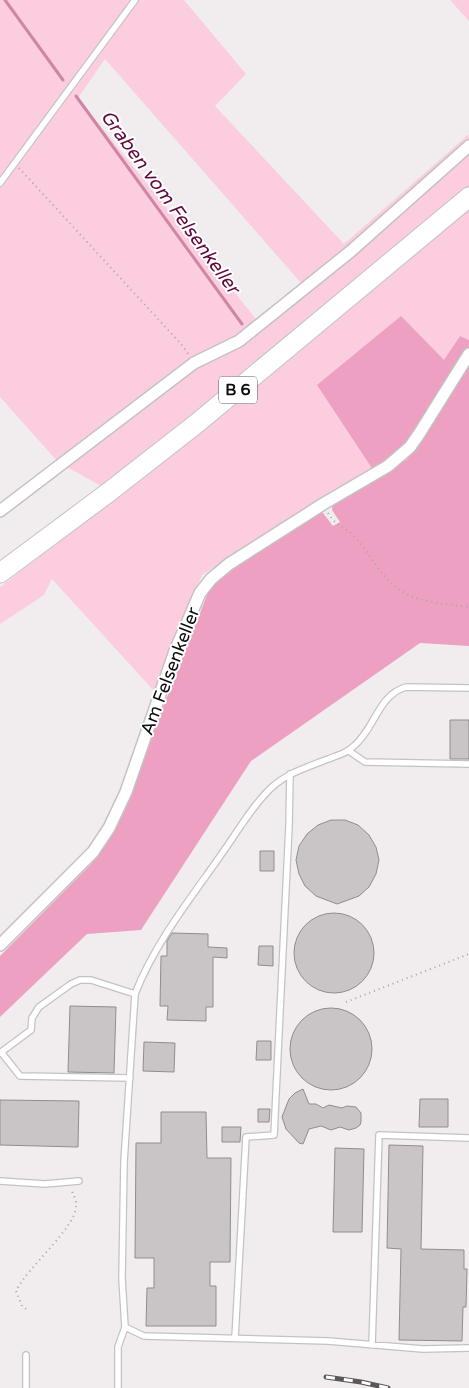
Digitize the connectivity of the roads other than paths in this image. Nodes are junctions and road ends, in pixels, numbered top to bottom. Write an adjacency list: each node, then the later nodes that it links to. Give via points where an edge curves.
1 (136, 0): 3 (lane)
2 (469, 146): 6 (street, via 351,250 239,341 194,363)
3 (0, 183)
4 (469, 197): 7 (main road, B 6, via 196,424)
5 (469, 354): 12 (street, Am Felsenkeller, via 410,447 388,466 229,564 211,579 200,594 175,651 126,792 109,828 93,852)
6 (0, 511)
7 (0, 573)
8 (469, 688): 9 (lane, via 398,689 389,696)
9 (349, 751): 10 (lane, via 365,762); 11 (lane)
10 (469, 764)
11 (290, 774): 13 (lane, via 271,788 253,810 164,937); 20 (lane, via 274,1135 246,1137)
12 (0, 945)
13 (135, 994): 14 (lane, via 91,980 80,980 39,1007 32,1018 31,1030); 15 (lane)
14 (0, 1052): 15 (lane, via 20,1076)
15 (130, 1078): 19 (lane, via 124,1162 122,1279)
16 (469, 1138): 21 (lane, via 379,1135)
17 (0, 1181): 18 (lane, via 45,1184)
18 (79, 1181)
19 (125, 1327): 20 (lane, via 144,1336); 25 (lane, via 118,1346)
20 (235, 1338): 21 (lane)
21 (372, 1345): 22 (lane)
22 (469, 1348)
23 (26, 1355): 24 (lane)
24 (26, 1388)
25 (118, 1388)

